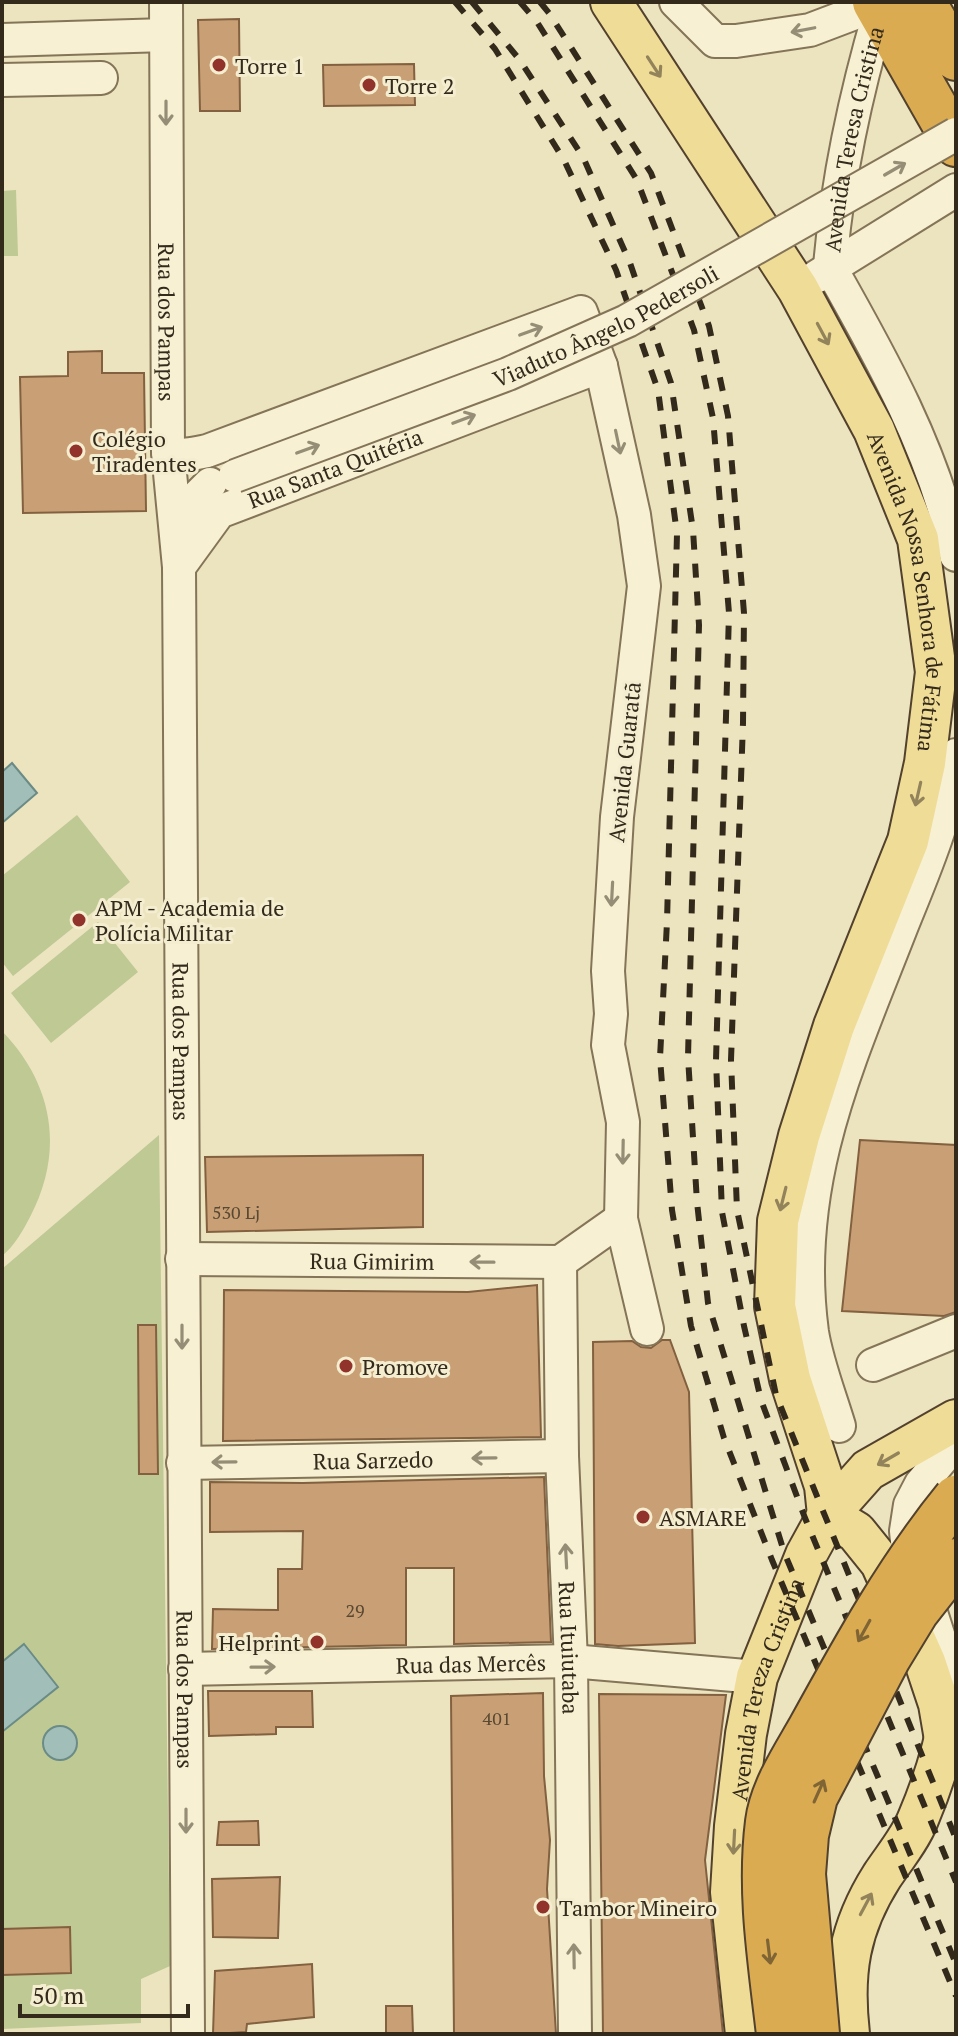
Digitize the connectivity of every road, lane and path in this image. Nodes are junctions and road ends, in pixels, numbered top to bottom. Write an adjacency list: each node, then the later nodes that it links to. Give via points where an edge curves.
1 (166, 2): 6 (street, Rua dos Pampas)
2 (611, 2): 14 (main road, Avenida Nossa Senhora de Fátima, one-way to 14)
3 (676, 2): 5 (street, one-way to 3, via 810,30 715,41)
4 (923, 2): 8 (highway)
5 (877, 6): 12 (highway); 14 (street, Avenida Teresa Cristina, via 834,210)
6 (166, 35): 7 (street); 16 (street, Rua dos Pampas, one-way to 16)
7 (2, 40)
8 (956, 58)
9 (101, 78): 10 (street)
10 (2, 80)
11 (956, 134): 17 (street, Viaduto Ângelo Pedersoli, one-way to 11, bridge, via 508,374 627,321)
12 (956, 144)
13 (956, 190): 14 (street)
14 (814, 278): 18 (street, Avenida Nossa Senhora de Fátima, via 864,326 909,414); 33 (main road, Avenida Nossa Senhora de Fátima, one-way to 33, via 918,539 936,672 925,763 908,841 834,1026 778,1221 775,1306 790,1379 825,1486)
15 (601, 366): 16 (street, Avenida Guaratã, one-way to 15, via 207,451 581,312); 19 (street, Rua Santa Quitéria, one-way to 15, via 219,512); 21 (street, Avenida Guaratã, one-way to 21, via 644,586 617,817 608,971 608,1045 623,1122)
16 (168, 452): 17 (street, via 187,480); 19 (street, Rua dos Pampas)
17 (222, 480): 19 (street, via 188,506)
18 (956, 555)
19 (179, 567): 22 (street, Rua dos Pampas)
20 (956, 755): 28 (street, Avenida Nossa Senhora de Fátima, via 953,787 838,1089 818,1162 807,1263 813,1335)
21 (621, 1219): 23 (street); 24 (street, Avenida Guaratã)
22 (182, 1259): 23 (street, Rua Gimirim, one-way to 22); 31 (street, Rua dos Pampas, one-way to 31)
23 (560, 1262): 30 (street, Rua Ituiutaba)
24 (647, 1329)
25 (956, 1331): 26 (street)
26 (873, 1365)
27 (956, 1420): 33 (main road, Avenida Tereza Cristina, one-way to 33, via 868,1470)
28 (839, 1426)
29 (956, 1442): 35 (street, via 921,1484 910,1505 906,1531 908,1551)
30 (562, 1456): 31 (street, Rua Sarzedo, one-way to 31); 36 (street, Rua Ituiutaba, one-way to 30)
31 (183, 1463): 37 (street, Rua dos Pampas)
32 (956, 1498): 46 (highway, Avenida Tereza Cristina, one-way to 46, bridge, via 872,1616 783,1778 768,1819 767,1930)
33 (828, 1515): 38 (main road, Avenida Tereza Cristina, via 806,1555); 40 (main road, via 856,1532 881,1563 925,1662)
34 (956, 1561): 47 (highway, one-way to 34, bridge, via 803,1874 815,1797 888,1658)
35 (940, 1591): 39 (street)
36 (571, 1661): 37 (street, Rua das Mercês, one-way to 36); 38 (street, Rua das Mercês); 44 (street, Rua Ituiutaba, one-way to 36)
37 (185, 1669): 43 (street, Rua dos Pampas, one-way to 43)
38 (757, 1677): 45 (main road, Avenida Tereza Cristina, one-way to 45, via 746,1734 731,1892)
39 (954, 1680): 40 (main road)
40 (945, 1739): 42 (main road)
41 (956, 1813): 42 (main road)
42 (917, 1821): 48 (main road, one-way to 42, via 846,1978 852,1939 862,1909)
43 (188, 2034)
44 (575, 2034)
45 (746, 2034)
46 (779, 2034)
47 (817, 2034)
48 (849, 2034)

